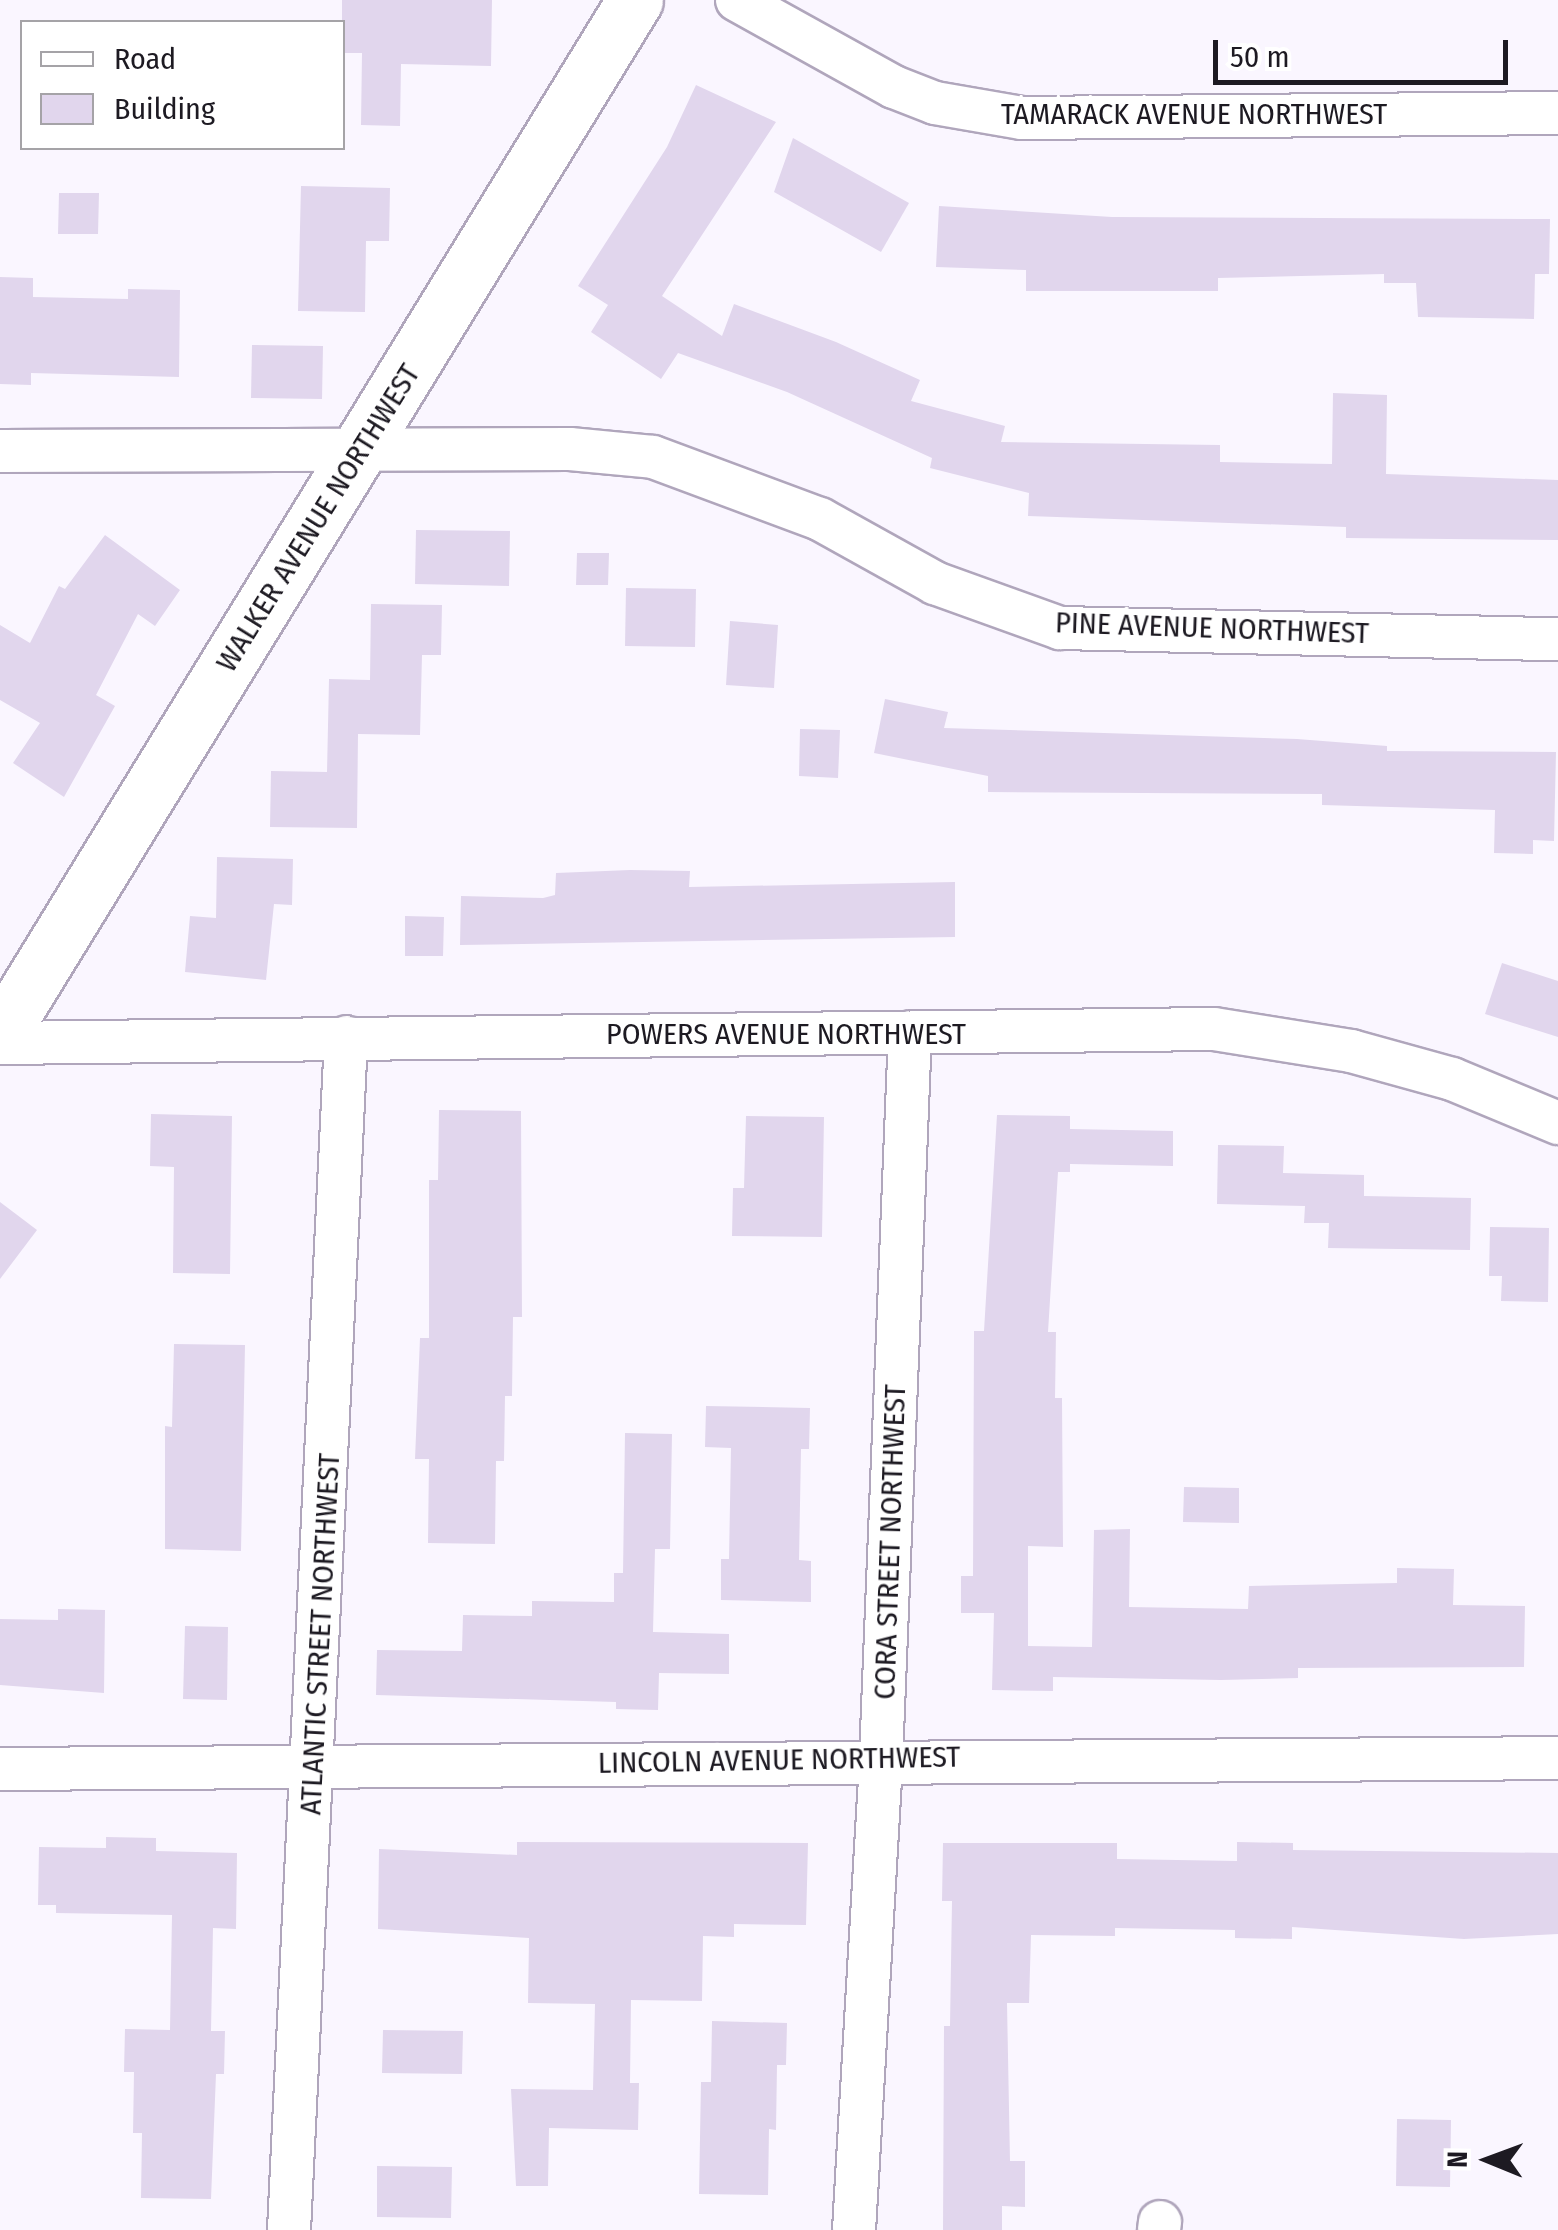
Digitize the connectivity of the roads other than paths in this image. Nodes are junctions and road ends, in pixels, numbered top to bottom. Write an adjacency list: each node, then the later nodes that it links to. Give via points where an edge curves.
1 (635, 0): 4 (main road, WALKER AVENUE NORTHWEST)
2 (737, 0): 3 (street, TAMARACK AVENUE NORTHWEST, via 894,87 978,112 1022,118)
3 (1558, 113)
4 (360, 450): 5 (street, PINE AVENUE NORTHWEST); 6 (street, PINE AVENUE NORTHWEST, via 570,449 653,456 820,519 935,582 1060,628); 8 (main road, WALKER AVENUE NORTHWEST)
5 (0, 451)
6 (1558, 639)
7 (910, 1033): 9 (street, POWERS AVENUE NORTHWEST); 11 (street, POWERS AVENUE NORTHWEST, via 1214,1029 1368,1056 1452,1079); 12 (street, CORA STREET NORTHWEST)
8 (0, 1035)
9 (346, 1037): 10 (street, POWERS AVENUE NORTHWEST); 14 (street, ATLANTIC STREET NORTHWEST)
10 (0, 1043)
11 (1558, 1122)
12 (882, 1758): 13 (street, LINCOLN AVENUE NORTHWEST); 14 (street, LINCOLN AVENUE NORTHWEST); 17 (street, CORA STREET NORTHWEST)
13 (1558, 1758)
14 (315, 1766): 15 (street, LINCOLN AVENUE NORTHWEST); 16 (street, ATLANTIC STREET NORTHWEST)
15 (0, 1770)
16 (288, 2230)
17 (854, 2230)

